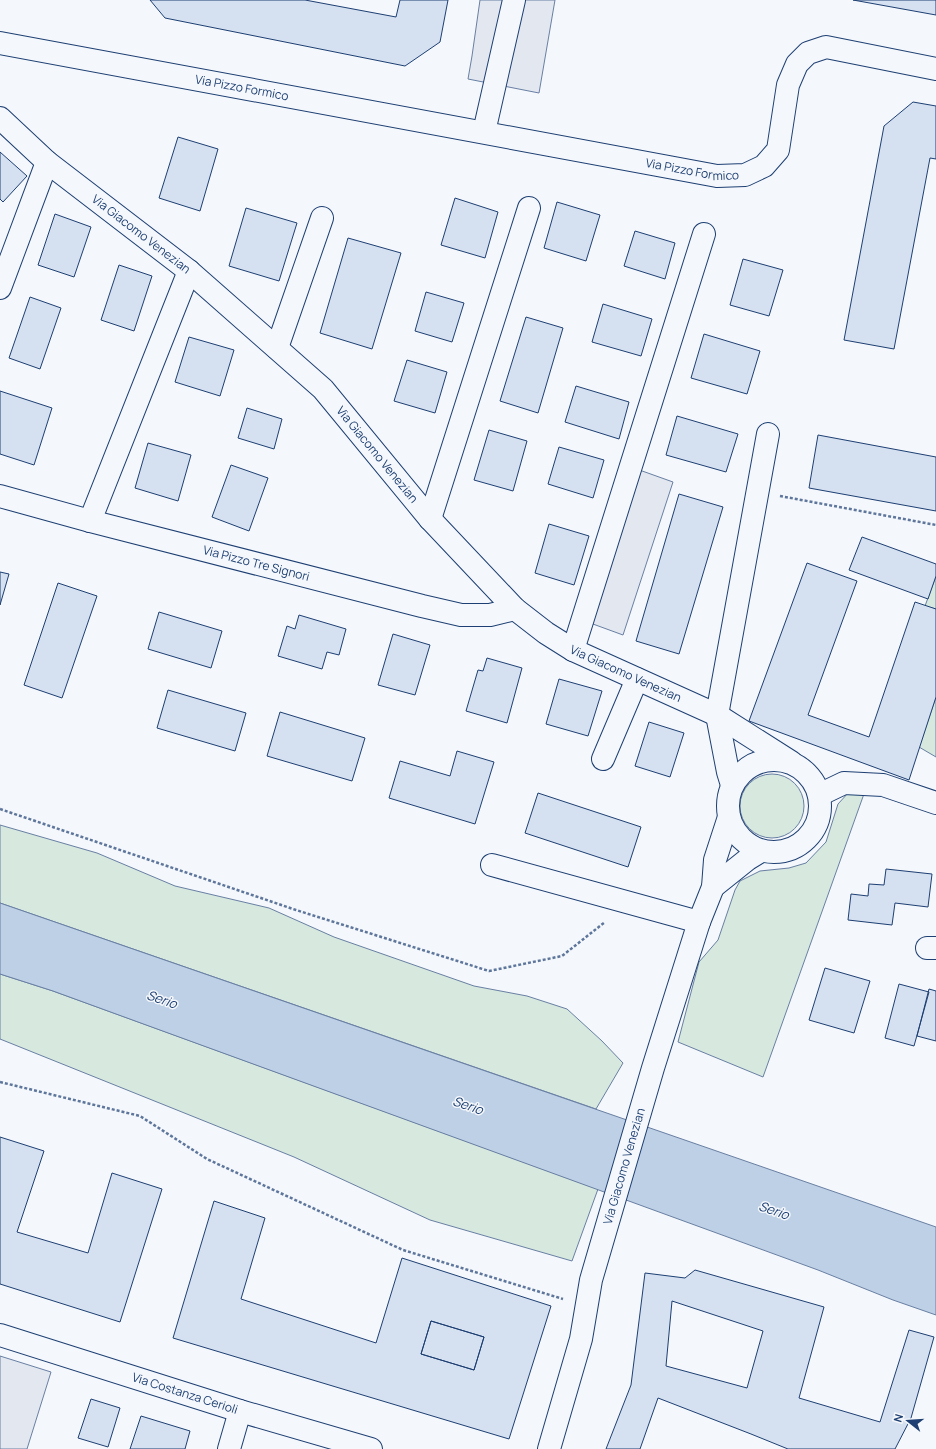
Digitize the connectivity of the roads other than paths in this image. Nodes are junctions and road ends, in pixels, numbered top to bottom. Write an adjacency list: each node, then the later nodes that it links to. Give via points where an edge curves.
1 (514, 0): 5 (street)
2 (0, 43): 5 (street, Via Pizzo Formico)
3 (936, 69): 5 (street, Via Pizzo Formico, via 826,47 808,52 797,64 788,86 778,150 764,166 745,175 718,176)
4 (0, 118): 6 (street, Via Giacomo Venezian)
5 (484, 132)
6 (47, 162): 10 (street, Via Giacomo Venezian); 11 (street)
7 (529, 208): 15 (street)
8 (322, 218): 12 (street)
9 (704, 234): 18 (street)
10 (189, 271): 12 (street, Via Giacomo Venezian); 16 (street)
11 (0, 288)
12 (277, 348): 15 (street, Via Giacomo Venezian, via 323,389)
13 (768, 434): 20 (street)
14 (0, 496): 16 (street, Via Pizzo Tre Signori)
15 (430, 519): 17 (street, Via Giacomo Venezian)
16 (90, 521): 17 (street, Via Pizzo Tre Signori, via 461,615 490,615)
17 (515, 609): 18 (street, Via Giacomo Venezian)
18 (573, 650): 19 (street, Via Giacomo Venezian)
19 (637, 679): 20 (street, Via Giacomo Venezian); 21 (street)
20 (717, 715): 22 (street); 23 (street, Via Giacomo Venezian)
21 (603, 759)
22 (791, 762): 23 (street, Via Giacomo Venezian, via 777,759 751,765); 24 (street, Via Giacomo Venezian, via 804,770 814,781)
23 (732, 785): 26 (street, Via Giacomo Venezian, via 727,806)
24 (819, 795): 25 (street, via 844,783 883,785); 27 (street, Via Giacomo Venezian, via 820,811 815,826 806,839 792,848 777,852)
25 (930, 802)
26 (729, 817): 27 (street, Via Giacomo Venezian, via 735,832 746,843); 29 (street, Via Giacomo Venezian, via 715,860)
27 (761, 851): 29 (street, Via Giacomo Venezian)
28 (492, 865): 30 (street)
29 (713, 887): 30 (street, Via Giacomo Venezian)
30 (699, 922): 35 (street, Via Giacomo Venezian, via 653,1068 592,1280 581,1339)
31 (0, 1335): 32 (street, Via Costanza Cerioli)
32 (240, 1410): 33 (street); 34 (street, Via Costanza Cerioli)
33 (229, 1449)
34 (371, 1449)
35 (549, 1449)

